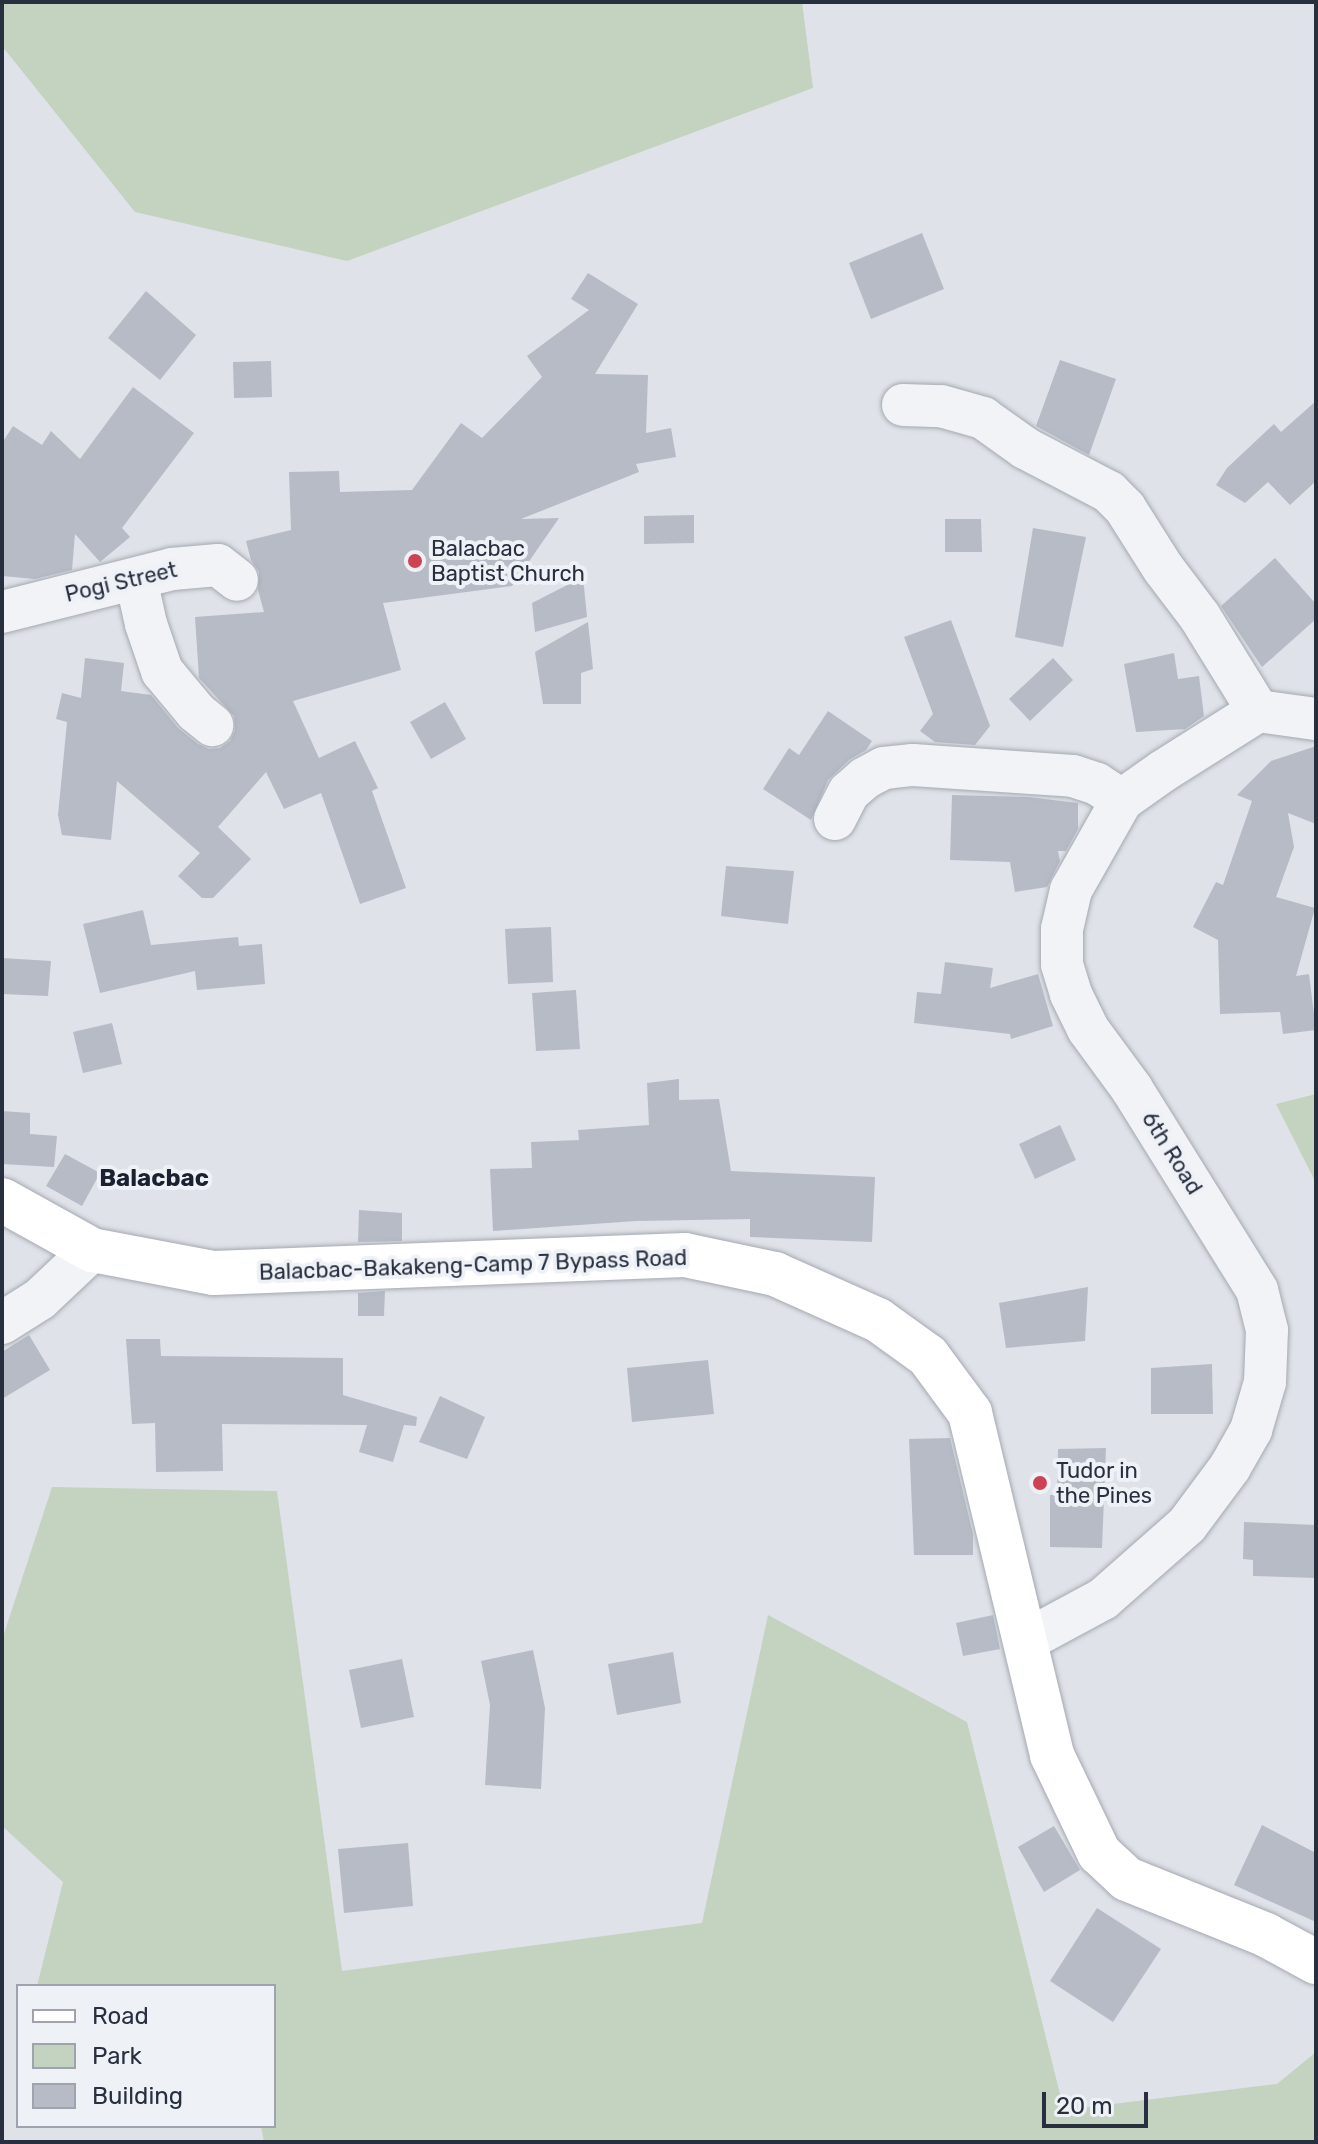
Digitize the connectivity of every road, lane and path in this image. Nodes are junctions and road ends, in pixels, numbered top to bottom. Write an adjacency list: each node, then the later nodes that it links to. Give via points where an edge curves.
1 (903, 405): 5 (street, via 941,406 983,418 1025,448 1109,492 1200,617)
2 (136, 579): 3 (street, Pogi Street, via 218,565); 4 (street, Pogi Street); 7 (street, via 162,671)
3 (237, 580)
4 (2, 612)
5 (1258, 711): 6 (street); 8 (street, 6th Road)
6 (1316, 719)
7 (212, 725)
8 (1122, 800): 9 (street, via 1097,784 1053,773 913,765 884,768 865,778 849,792); 13 (street, 6th Road, via 1071,890 1062,929 1062,964 1088,1029 1132,1089 1257,1290 1267,1330 1265,1382 1251,1430 1187,1525 1103,1599)
9 (835, 819)
10 (2, 1200): 11 (main road, Balacbac-Bakakeng-Camp 7 Bypass Road)
11 (92, 1250): 12 (street, via 40,1299); 13 (main road, Balacbac-Bakakeng-Camp 7 Bypass Road, via 214,1273 685,1255 775,1274 890,1329 928,1356 970,1413)
12 (2, 1323)
13 (1025, 1641): 14 (main road, Balacbac-Bakakeng-Camp 7 Bypass Road, via 1052,1755 1099,1853 1127,1879 1266,1935)
14 (1316, 1962)

